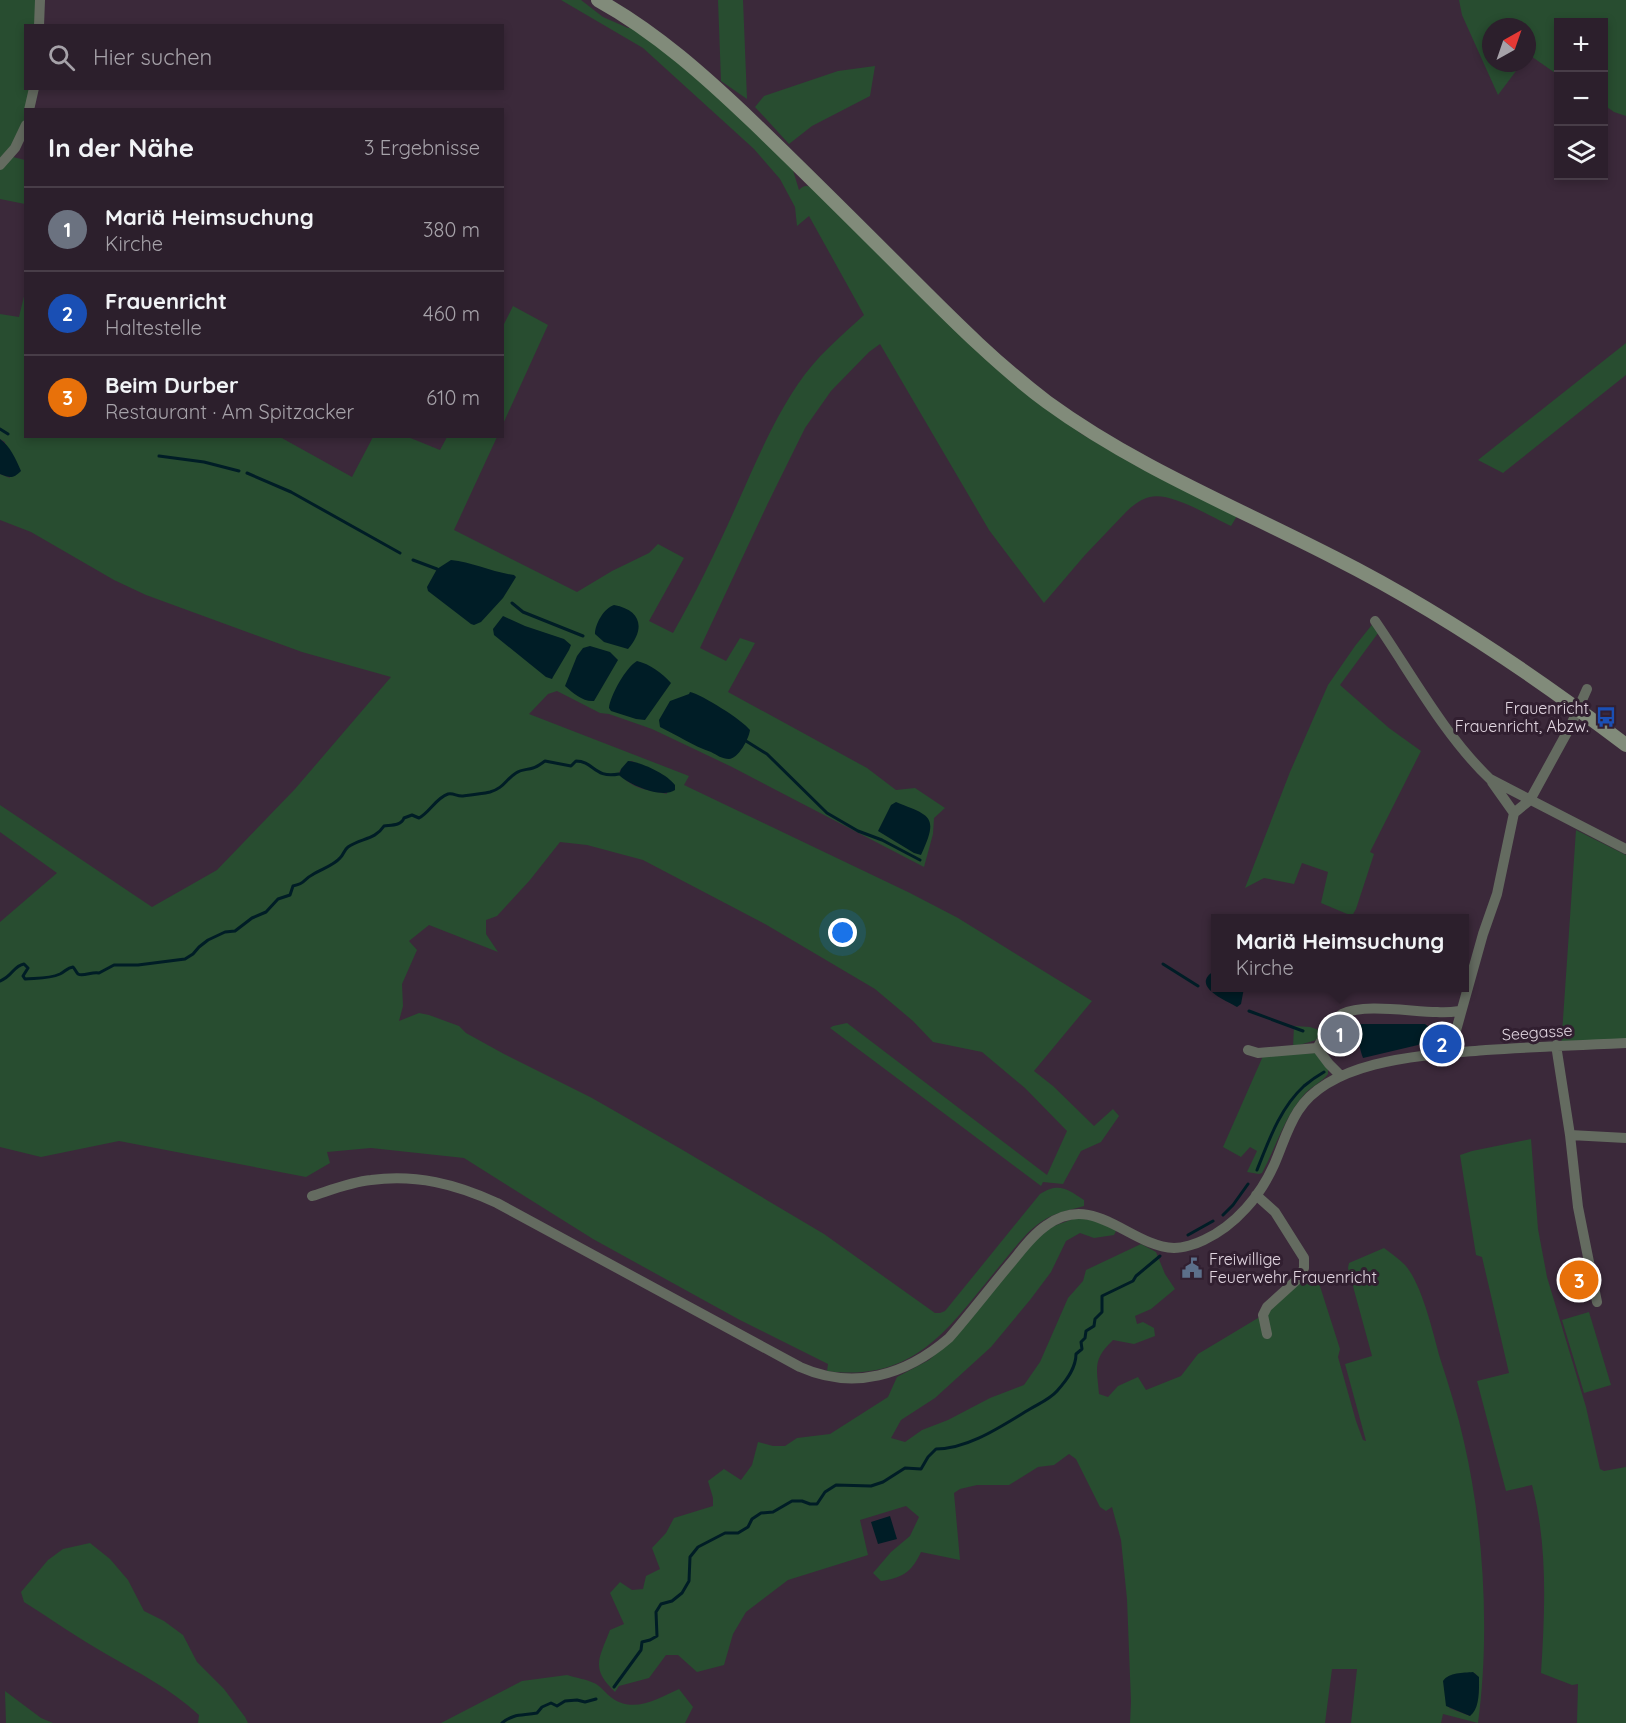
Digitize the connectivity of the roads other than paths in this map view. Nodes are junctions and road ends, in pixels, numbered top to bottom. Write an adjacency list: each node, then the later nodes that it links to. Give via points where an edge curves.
1 (40, 0): 3 (street)
2 (605, 2): 10 (main road, via 680,55 942,308 1045,400 1148,465 1413,600)
3 (39, 24)
4 (34, 90): 5 (street)
5 (29, 108)
6 (24, 129): 7 (street)
7 (0, 165)
8 (1375, 621): 12 (street, via 1450,732)
9 (1587, 689): 10 (street)
10 (1578, 708): 11 (main road); 13 (street)
11 (1626, 745)
12 (1490, 779): 13 (street); 14 (street)
13 (1530, 800): 14 (street); 15 (street)
14 (1514, 813): 16 (street, via 1497,894)
15 (1626, 849)
16 (1469, 983)
17 (1466, 992): 18 (street)
18 (1461, 1011): 21 (street, via 1348,1012 1335,1019); 23 (street)
19 (1626, 1042): 20 (street, Seegasse)
20 (1556, 1045): 23 (street, Seegasse); 25 (street)
21 (1317, 1048): 22 (street, via 1258,1053); 24 (street)
22 (1248, 1050)
23 (1450, 1052): 24 (street, Seegasse, via 1383,1063)
24 (1341, 1076): 27 (street, Seegasse, via 1319,1088 1299,1109)
25 (1570, 1135): 26 (street); 29 (street, via 1578,1207)
26 (1626, 1138)
27 (1256, 1195): 28 (street, Seegasse, via 1227,1226 1204,1240 1174,1248 1088,1214 1075,1213 1047,1224 936,1349 903,1369 851,1379 816,1374 800,1367 466,1189 403,1178 370,1180); 30 (street, via 1275,1212 1304,1257 1300,1277 1263,1315)
28 (312, 1196)
29 (1596, 1302)
30 (1267, 1334)

